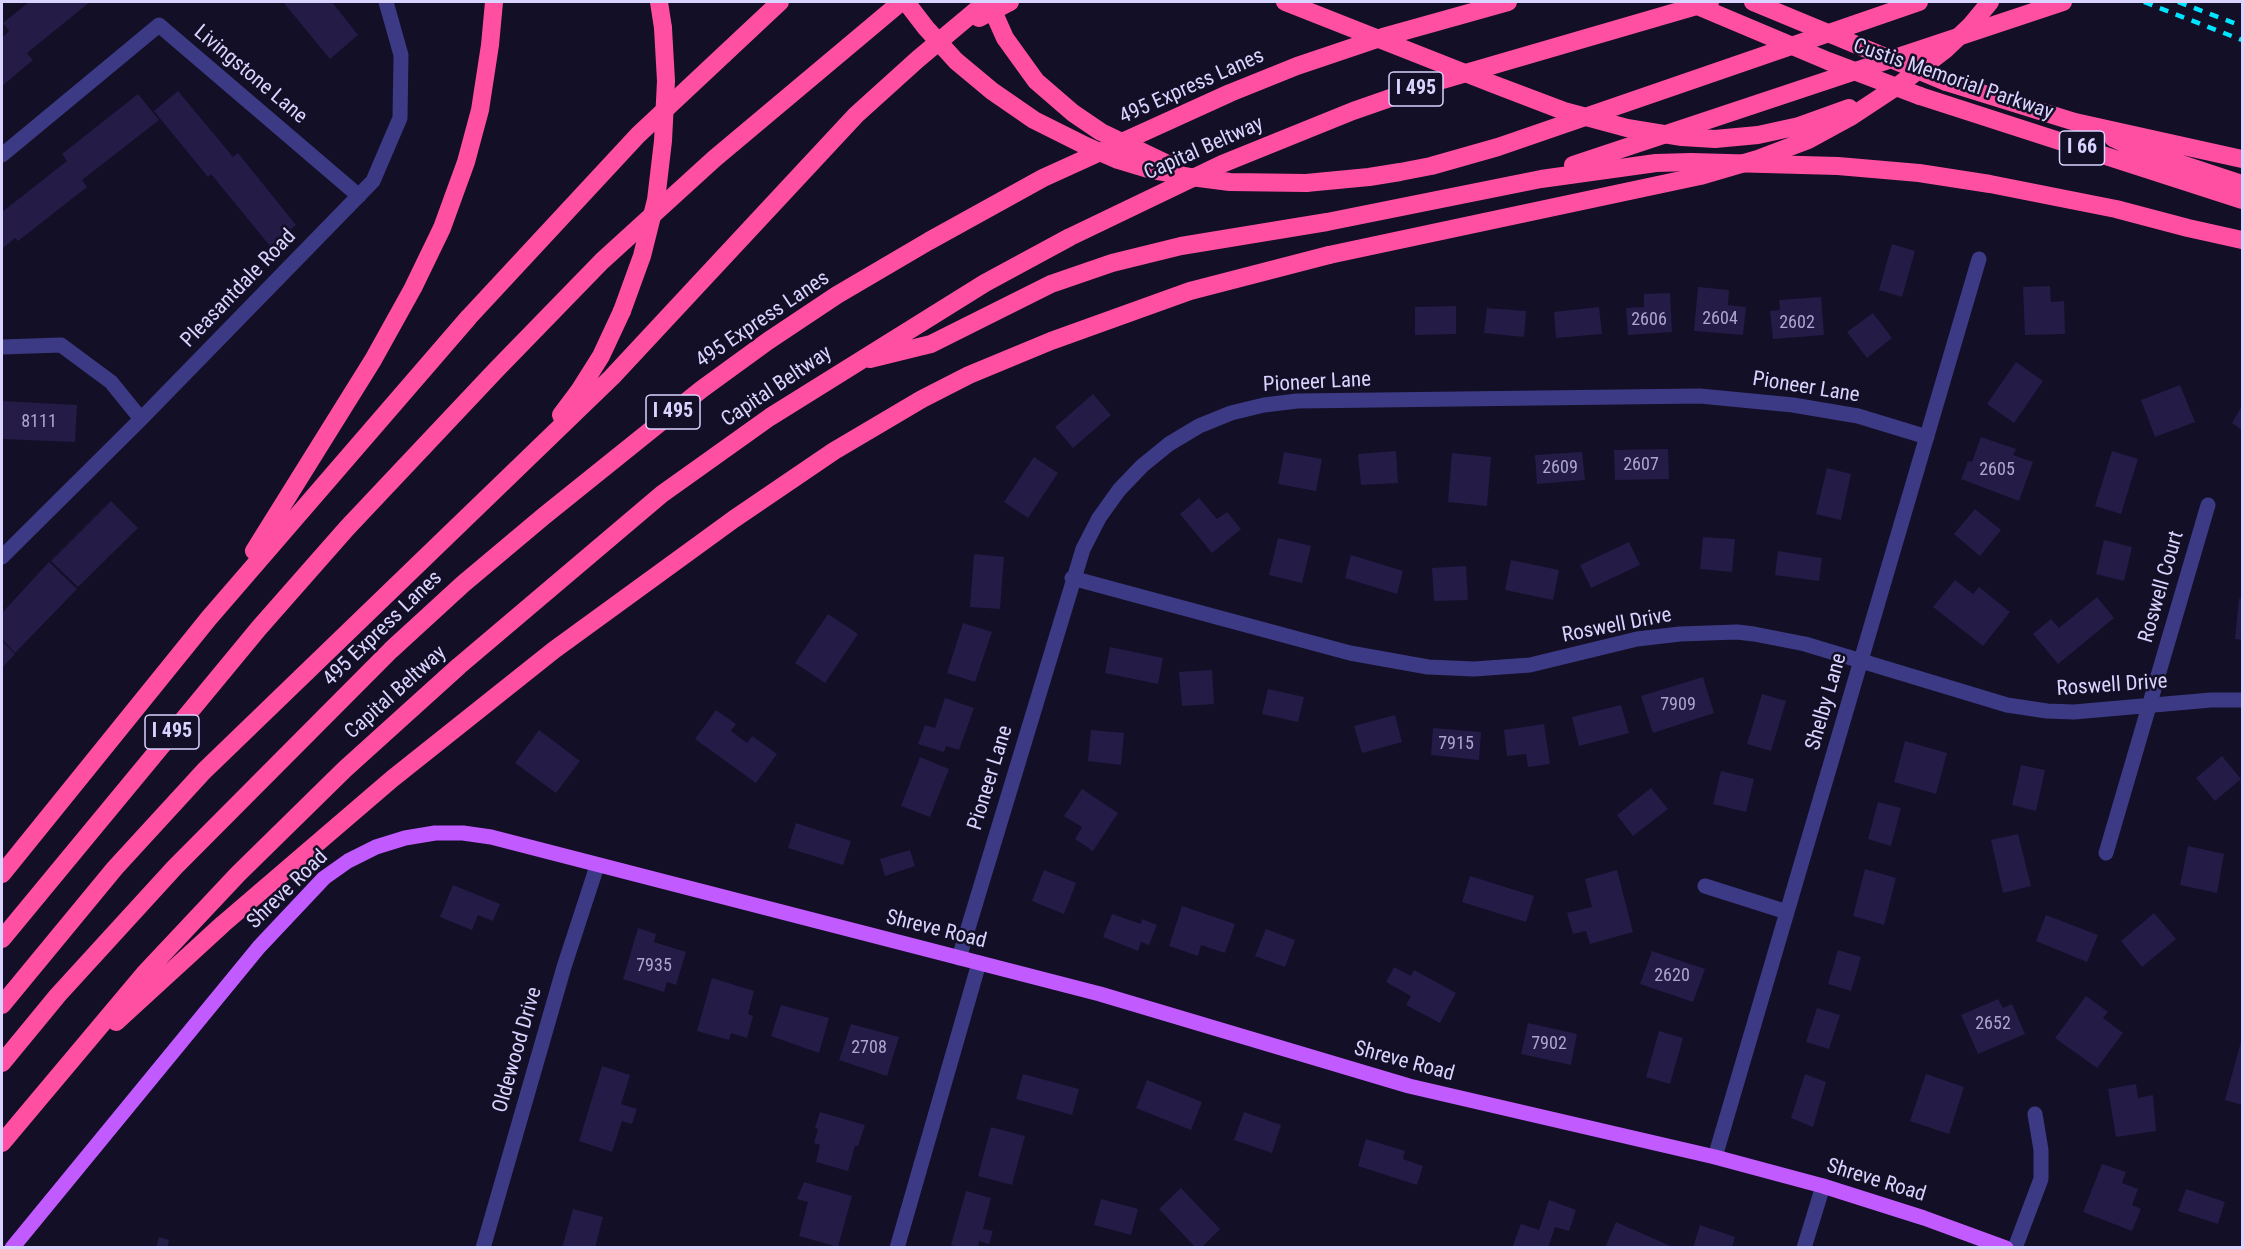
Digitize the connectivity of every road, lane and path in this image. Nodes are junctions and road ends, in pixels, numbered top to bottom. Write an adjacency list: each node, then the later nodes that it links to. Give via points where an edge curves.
1 (386, 2): 25 (street, Pleasantdale Road, via 401,55 400,118 373,182)
2 (494, 2): 37 (highway, via 480,110 442,228 367,369)
3 (659, 2): 33 (highway, bridge, via 666,81 663,141 656,200 642,256 622,311 579,391)
4 (780, 2): 37 (highway, I 495, via 638,135 576,200 469,317)
5 (901, 2): 46 (highway, I 495, via 714,159 628,237 496,370 259,628)
6 (906, 2): 22 (highway, bridge, via 956,61 1034,120 1118,160 1151,170)
7 (987, 2): 17 (highway); 22 (highway, bridge, via 1019,60 1036,81 1080,117 1119,142 1160,161)
8 (1010, 2): 17 (highway)
9 (1285, 2): 18 (highway, bridge, via 1564,111 1682,137 1758,135 1799,126)
10 (1508, 2): 50 (highway, 495 Express Lanes / I 495, via 1298,66 1043,178 929,241 768,341 543,516 391,650 168,875 58,995)
11 (1688, 2): 26 (highway, Custis Memorial Parkway / I 66, bridge, via 1920,96)
12 (1710, 2): 30 (highway, Capital Beltway / I 495, via 1442,80 1222,164 1051,247)
13 (1754, 2): 19 (highway, bridge, via 1946,82)
14 (1919, 2): 22 (highway, bridge, via 1498,147 1431,166 1306,183)
15 (1990, 2): 18 (highway, bridge, via 1946,49)
16 (2063, 2): 24 (highway)
17 (918, 59): 33 (highway, via 856,116 612,377)
18 (1899, 85): 51 (highway, bridge, via 1808,140 1758,159 1700,176 1329,255 1190,291 1051,340 922,399 834,451 734,519 554,650 392,778)
19 (2075, 122): 21 (highway); 23 (highway, via 2139,150)
20 (2, 155): 25 (street, Livingstone Lane, via 159,25)
21 (2242, 159)
22 (1230, 182)
23 (2242, 184)
24 (1497, 188): 27 (highway, via 1656,163 1838,166 1990,184 2116,208); 30 (highway, via 1181,246 1112,263 1051,284 931,344)
25 (359, 196): 31 (street, Pleasantdale Road)
26 (2242, 200)
27 (2242, 240)
28 (1979, 259): 32 (street, Shelby Lane)
29 (2, 347): 31 (street, via 61,345 111,382)
30 (854, 363): 51 (highway, Capital Beltway / I 495, via 662,494 394,723 238,874 144,974)
31 (141, 419): 35 (street, Pleasantdale Road)
32 (1927, 436): 36 (street, Pioneer Lane, via 1858,416 1700,396 1297,401 1264,405 1199,426 1142,466 1099,518); 38 (street, Shelby Lane)
33 (493, 493): 49 (highway, via 204,771 115,868)
34 (2208, 506): 40 (street, Roswell Court)
35 (2, 557)
36 (1072, 578): 38 (street, Roswell Drive, via 1350,653 1428,667 1530,665 1637,639 1737,632 1805,644); 47 (street, Pioneer Lane)
37 (209, 618): 43 (highway, I 495)
38 (1861, 660): 40 (street, Roswell Drive, via 2007,705 2074,712); 45 (street, Shelby Lane)
39 (2242, 700): 40 (street, Roswell Drive)
40 (2150, 705): 41 (street, Roswell Court)
41 (2106, 853)
42 (597, 866): 47 (main road, Shreve Road); 56 (main road, Shreve Road, via 464,833 405,838 348,861 324,878 259,947); 57 (street, Oldewood Drive)
43 (2, 874)
44 (1705, 886): 45 (street)
45 (1787, 912): 54 (street, Shelby Lane)
46 (2, 939)
47 (959, 958): 48 (main road, Shreve Road)
48 (979, 963): 54 (main road, Shreve Road, via 1100,994 1409,1086); 58 (street)
49 (2, 1005)
50 (2, 1063)
51 (61, 1071): 53 (highway, Capital Beltway / I 495)
52 (2036, 1114): 61 (street, via 2041,1179)
53 (2, 1143)
54 (1714, 1157): 55 (main road, Shreve Road)
55 (1823, 1186): 59 (street); 60 (main road, Shreve Road)
56 (12, 1248)
57 (483, 1248)
58 (897, 1248)
59 (1804, 1248)
60 (2006, 1248)
61 (2015, 1248)

